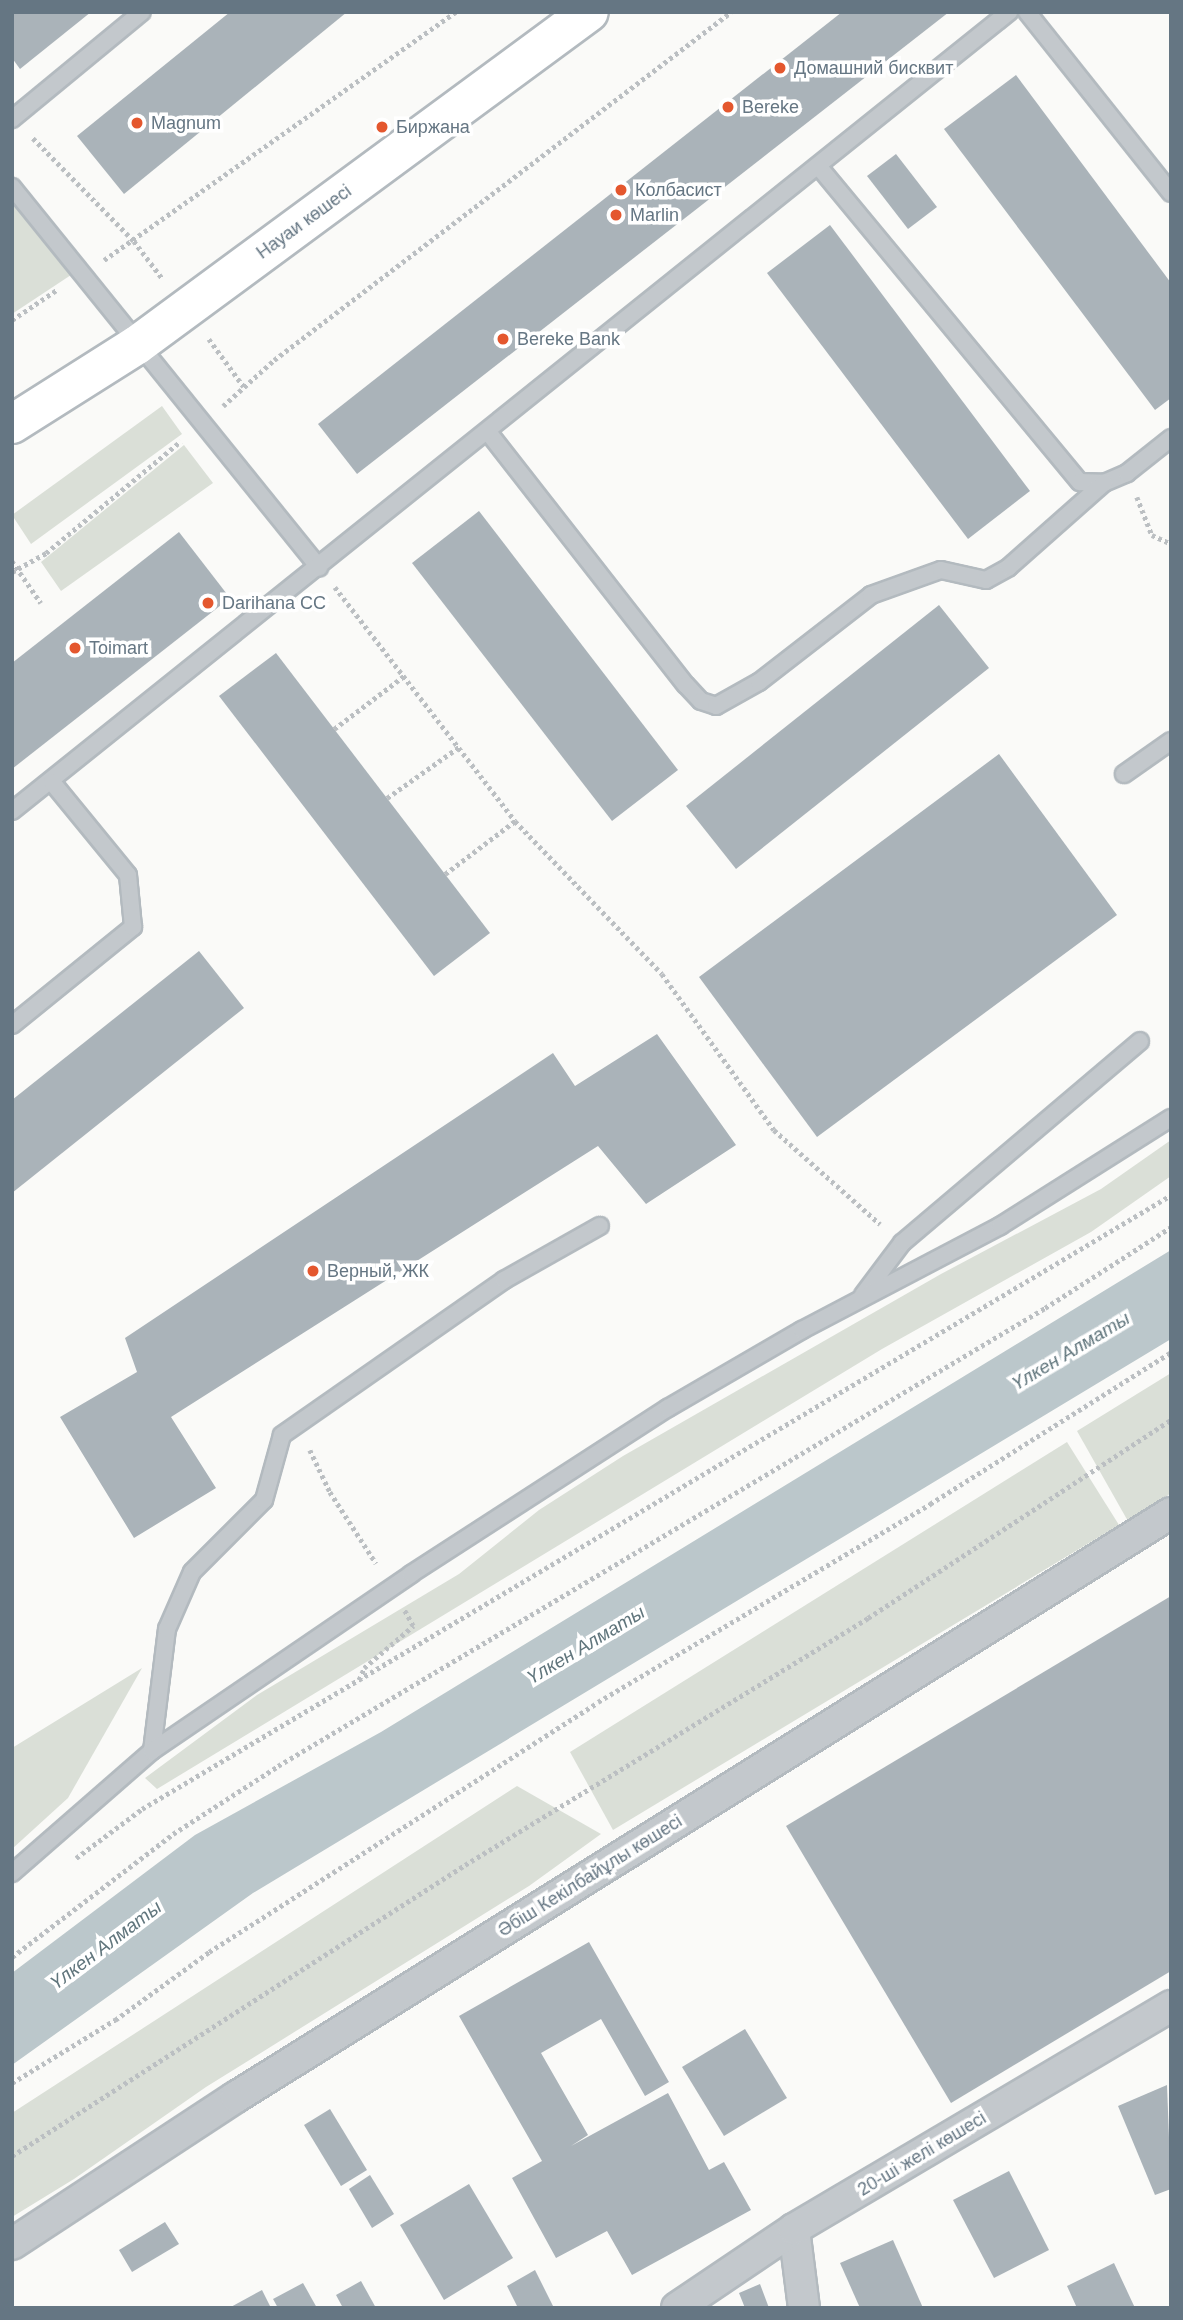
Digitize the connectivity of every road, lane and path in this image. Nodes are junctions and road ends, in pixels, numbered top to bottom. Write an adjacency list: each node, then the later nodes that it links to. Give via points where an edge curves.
1 (115, 12): 8 (lane)
2 (142, 12): 8 (lane)
3 (456, 12): 13 (path)
4 (589, 12): 18 (street, Науаи көшесі)
5 (731, 12): 19 (path)
6 (1009, 12): 10 (lane)
7 (1027, 12): 12 (lane)
8 (125, 26): 9 (lane)
9 (13, 119): 13 (path)
10 (819, 167): 22 (lane); 25 (lane, via 1080,482)
11 (12, 187): 14 (lane)
12 (1171, 193)
13 (134, 241): 14 (path); 15 (path)
14 (81, 274): 16 (path); 18 (lane)
15 (166, 284)
16 (12, 320)
17 (208, 338): 19 (path)
18 (137, 345): 20 (street, Науаи көшесі); 21 (lane)
19 (244, 387): 21 (path)
20 (12, 424)
21 (202, 424): 28 (lane); 29 (path, via 46,553)
22 (488, 432): 25 (lane, via 686,685 701,701 716,706 759,682 871,595 941,570 986,580 1009,566); 28 (lane)
23 (1171, 438): 24 (lane)
24 (1127, 473): 25 (lane); 26 (path, via 1152,535)
25 (1104, 483)
26 (1171, 544)
27 (12, 561): 29 (path)
28 (319, 567): 31 (path); 36 (lane)
29 (15, 570): 30 (path)
30 (41, 603)
31 (404, 676): 32 (path); 34 (path)
32 (334, 729)
33 (1171, 741): 35 (lane)
34 (459, 747): 37 (path); 39 (path)
35 (1124, 774)
36 (52, 782): 38 (lane); 41 (lane, via 128,875 133,928)
37 (387, 798)
38 (12, 811)
39 (515, 821): 40 (path); 47 (path, via 662,974 774,1130)
40 (445, 874)
41 (12, 1025)
42 (1140, 1041): 47 (lane)
43 (1171, 1118): 48 (lane, via 1000,1226)
44 (1171, 1195): 54 (path)
45 (600, 1226): 55 (lane, via 504,1280 282,1435 264,1500 192,1572 167,1629)
46 (1171, 1227): 58 (path, via 1045,1308 278,1766 173,1834)
47 (902, 1244): 48 (lane)
48 (860, 1299): 53 (lane, via 668,1408)
49 (1171, 1352): 60 (path, via 930,1504 598,1702 209,1951 115,2021)
50 (1171, 1420): 61 (path, via 868,1618 464,1865)
51 (309, 1446): 53 (path, via 330,1492)
52 (1171, 1513): 63 (street, Әбіш Кекілбайұлы көшесі, via 236,2097)
53 (392, 1587): 54 (path, via 413,1626 364,1668); 55 (lane)
54 (358, 1681): 56 (path, via 142,1809)
55 (152, 1751): 57 (lane)
56 (66, 1865)
57 (12, 1873)
58 (12, 1957)
59 (1171, 2006): 62 (street, 20-ші желі көшесі)
60 (12, 2083)
61 (12, 2156)
62 (794, 2229): 64 (street, 20-ші желі көшесі); 65 (street)
63 (12, 2244)
64 (677, 2308)
65 (804, 2308)

